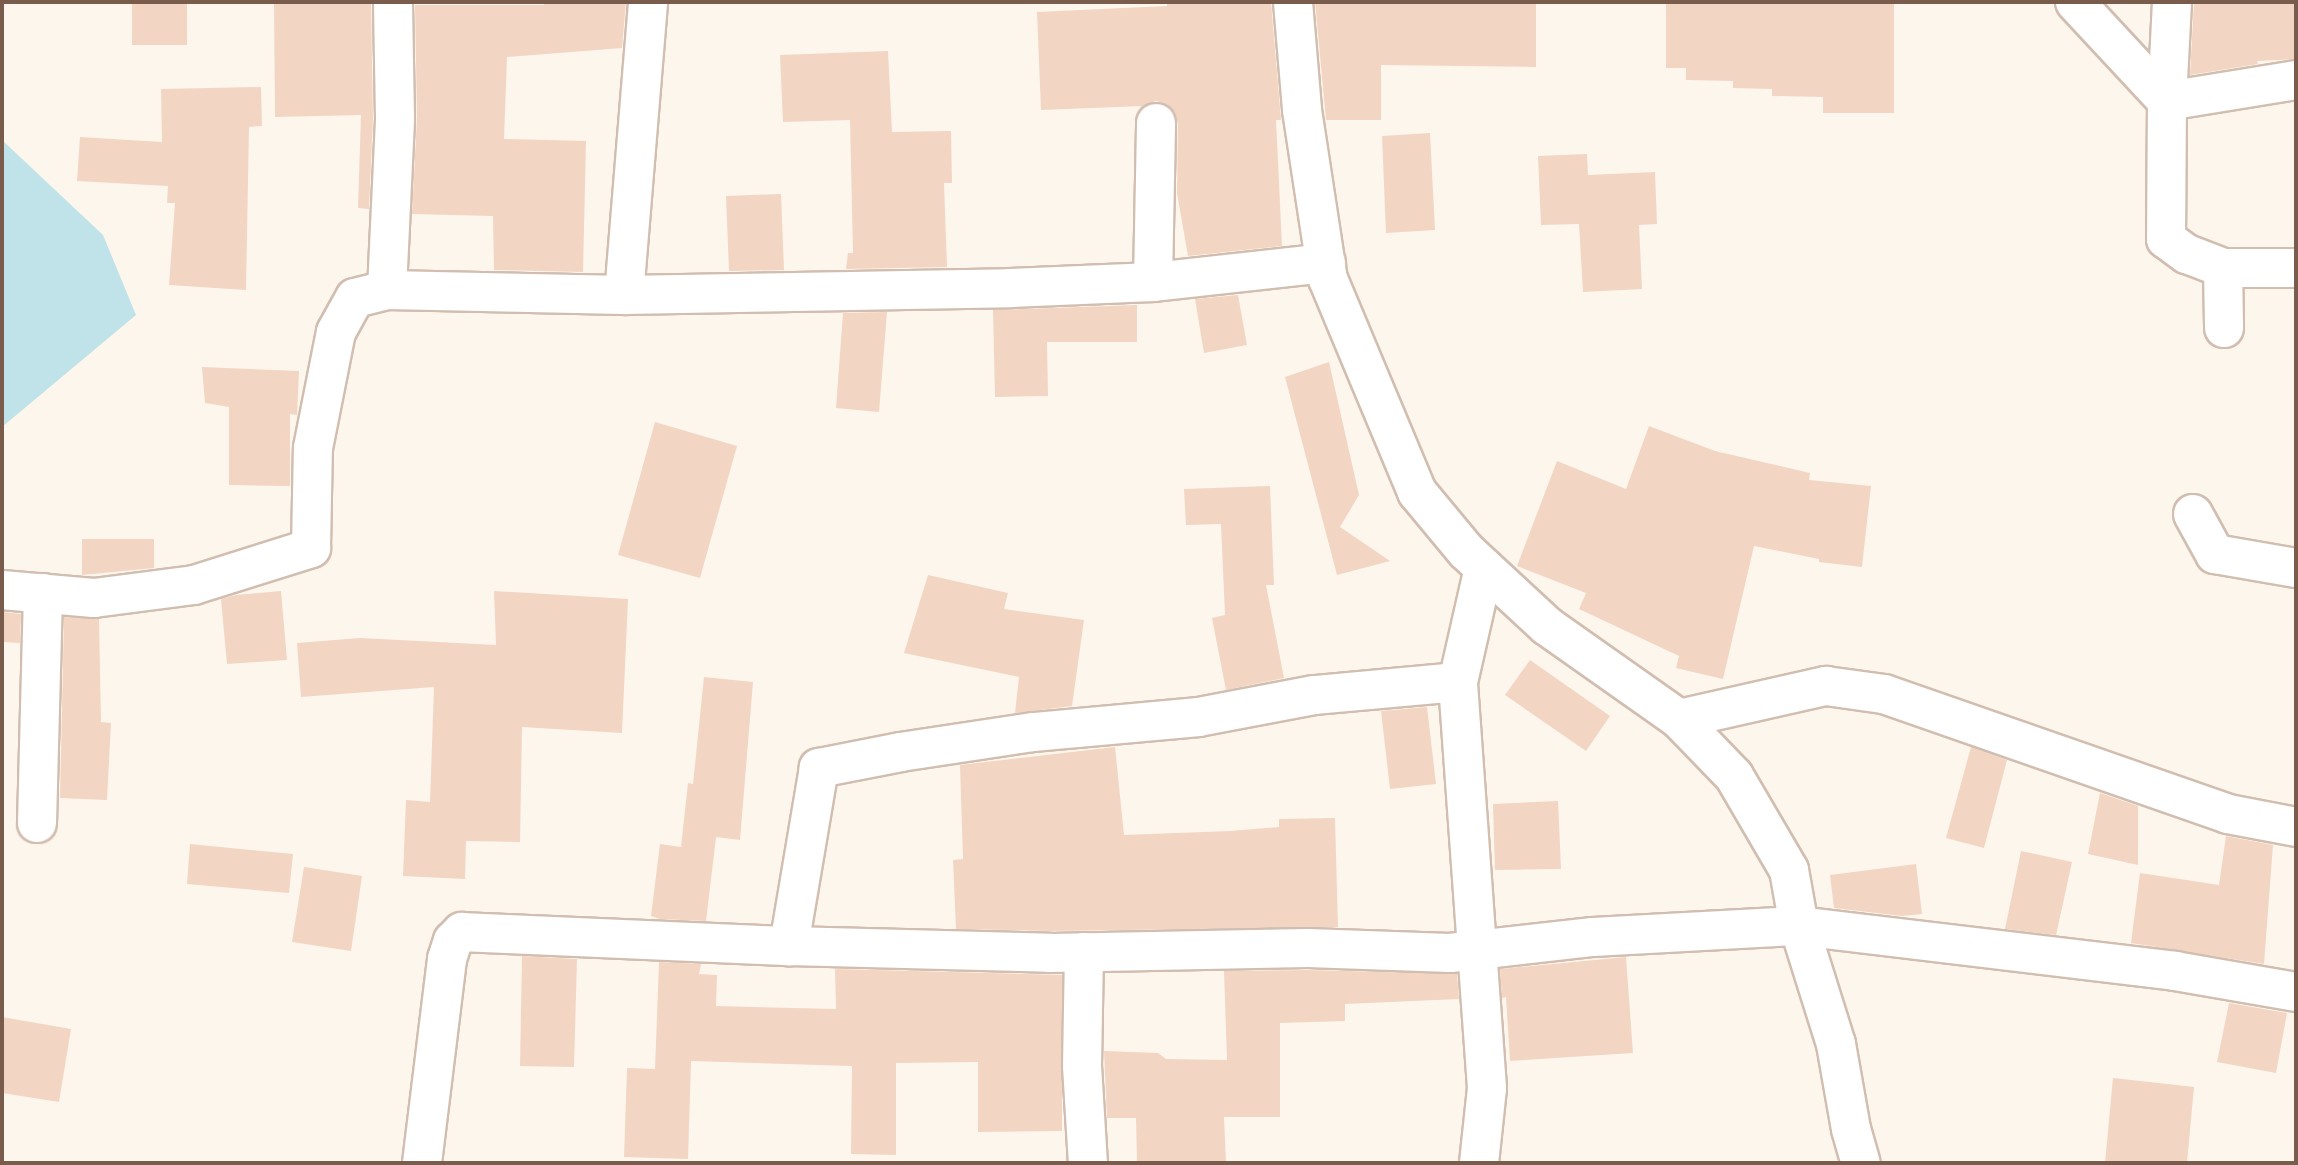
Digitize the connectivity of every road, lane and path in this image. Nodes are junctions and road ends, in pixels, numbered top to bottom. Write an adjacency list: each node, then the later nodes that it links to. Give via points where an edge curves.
1 (393, 2): 13 (street, via 395,118)
2 (648, 2): 14 (street)
3 (1293, 2): 9 (street, via 1303,110)
4 (2075, 2): 7 (street)
5 (2172, 2): 7 (street)
6 (2296, 80): 7 (street)
7 (2167, 101): 10 (street, via 2166,239 2187,254)
8 (1156, 123): 12 (street)
9 (1326, 263): 12 (street); 17 (street, via 1328,279 1417,492)
10 (2223, 268): 11 (street); 15 (street)
11 (2296, 268)
12 (1153, 282): 14 (street)
13 (387, 290): 14 (street); 20 (street, via 355,298 335,332 313,448 311,548 194,585 94,598)
14 (624, 295)
15 (2224, 328)
16 (2193, 514): 18 (street, via 2215,554)
17 (1483, 568): 21 (street); 22 (street, via 1547,626)
18 (2296, 568)
19 (2, 590): 20 (street)
20 (43, 593): 23 (street)
21 (1458, 682): 26 (street, via 1314,695 1199,717 1033,732 819,768); 27 (street)
22 (1679, 719): 24 (street, via 1826,686 1884,694 2228,814); 25 (street, via 1734,776 1789,870)
23 (37, 823)
24 (2296, 827)
25 (1799, 926): 27 (street, via 1593,937); 29 (street, via 2175,971); 33 (street, via 1836,1044)
26 (789, 946): 28 (street); 30 (street, via 463,932 453,941 447,959)
27 (1475, 950): 28 (street); 32 (street, via 1487,1088)
28 (1084, 952): 31 (street, via 1082,1066)
29 (2296, 992)
30 (422, 1163)
31 (1088, 1163)
32 (1479, 1163)
33 (1861, 1163)

